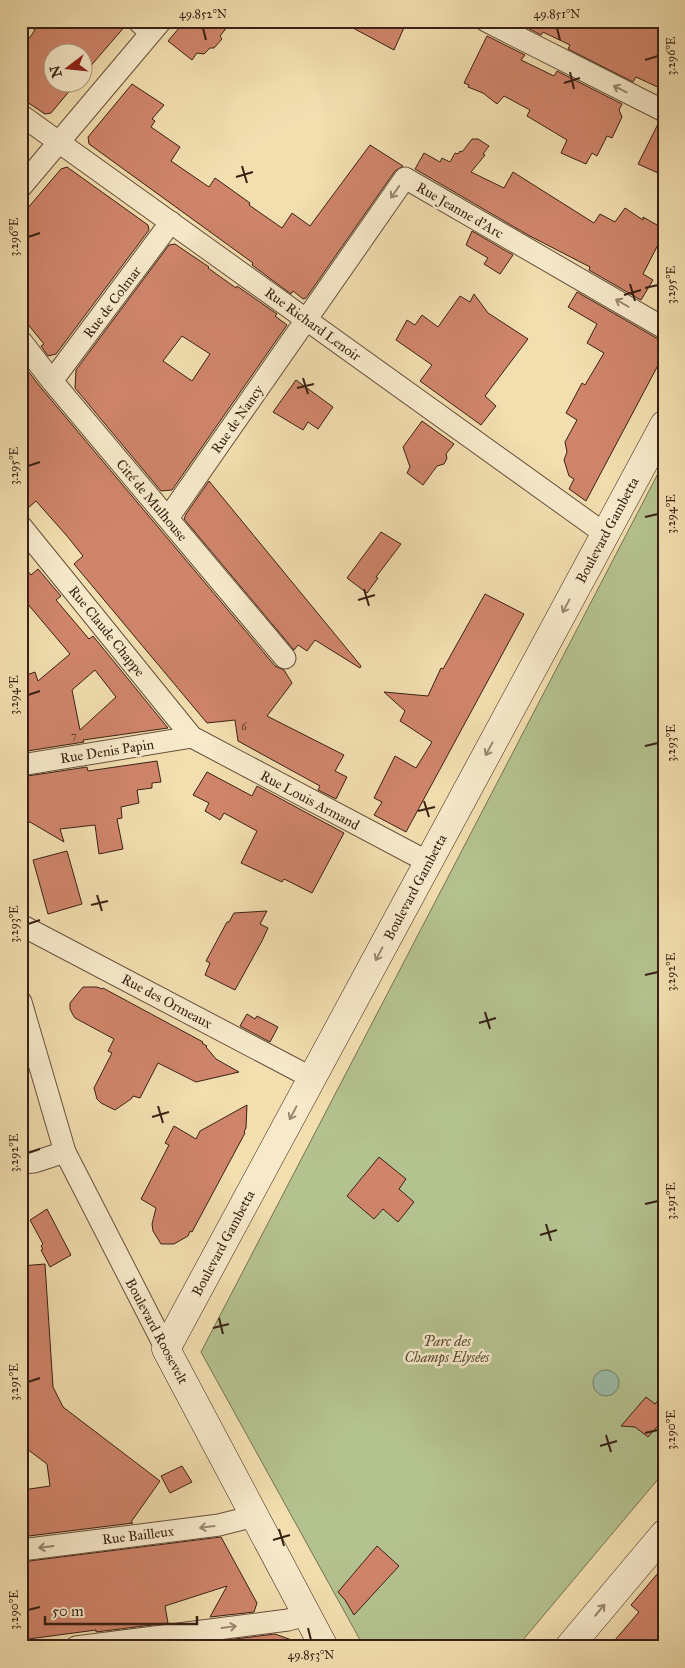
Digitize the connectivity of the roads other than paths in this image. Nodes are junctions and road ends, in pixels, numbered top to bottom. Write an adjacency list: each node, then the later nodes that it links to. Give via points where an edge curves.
1 (486, 21): 3 (street, one-way to 1)
2 (150, 25): 5 (street)
3 (664, 111)
4 (21, 115): 5 (street, Rue Richard Lenoir)
5 (60, 142): 6 (street); 7 (street, Rue Richard Lenoir)
6 (21, 187)
7 (172, 222): 8 (street, Rue Richard Lenoir); 11 (street, Rue de Colmar)
8 (307, 320): 9 (street, Rue Jeanne d'Arc, one-way to 8, via 405,178); 13 (street, Rue de Nancy); 15 (street, Rue Richard Lenoir)
9 (664, 328)
10 (21, 341): 11 (street, Cité de Mulhouse)
11 (52, 381): 13 (street, Cité de Mulhouse)
12 (664, 425): 15 (main road, Boulevard Gambetta)
13 (168, 518): 16 (street, Cité de Mulhouse)
14 (21, 526): 17 (street, Rue Claude Chappe)
15 (605, 534): 19 (main road, Boulevard Gambetta, one-way to 19)
16 (285, 658)
17 (192, 737): 18 (street, Rue Denis Papin); 19 (street, Rue Louis Armand)
18 (21, 765)
19 (428, 862): 22 (main road, Boulevard Gambetta, one-way to 22)
20 (21, 924): 22 (street, Rue des Ormeaux)
21 (21, 1002): 23 (street, Boulevard Roosevelt)
22 (312, 1078): 25 (main road, Boulevard Gambetta, one-way to 25)
23 (65, 1152): 24 (street); 25 (street, Boulevard Roosevelt)
24 (21, 1163)
25 (166, 1349): 26 (main road, Boulevard Roosevelt)
26 (255, 1516): 28 (street, Rue Bailleux, one-way to 28, via 219,1525); 29 (main road, Boulevard Roosevelt)
27 (664, 1534): 32 (main road, one-way to 27)
28 (21, 1550)
29 (308, 1615): 30 (street, one-way to 29); 31 (main road, Boulevard Roosevelt)
30 (76, 1647)
31 (324, 1647)
32 (569, 1647)

